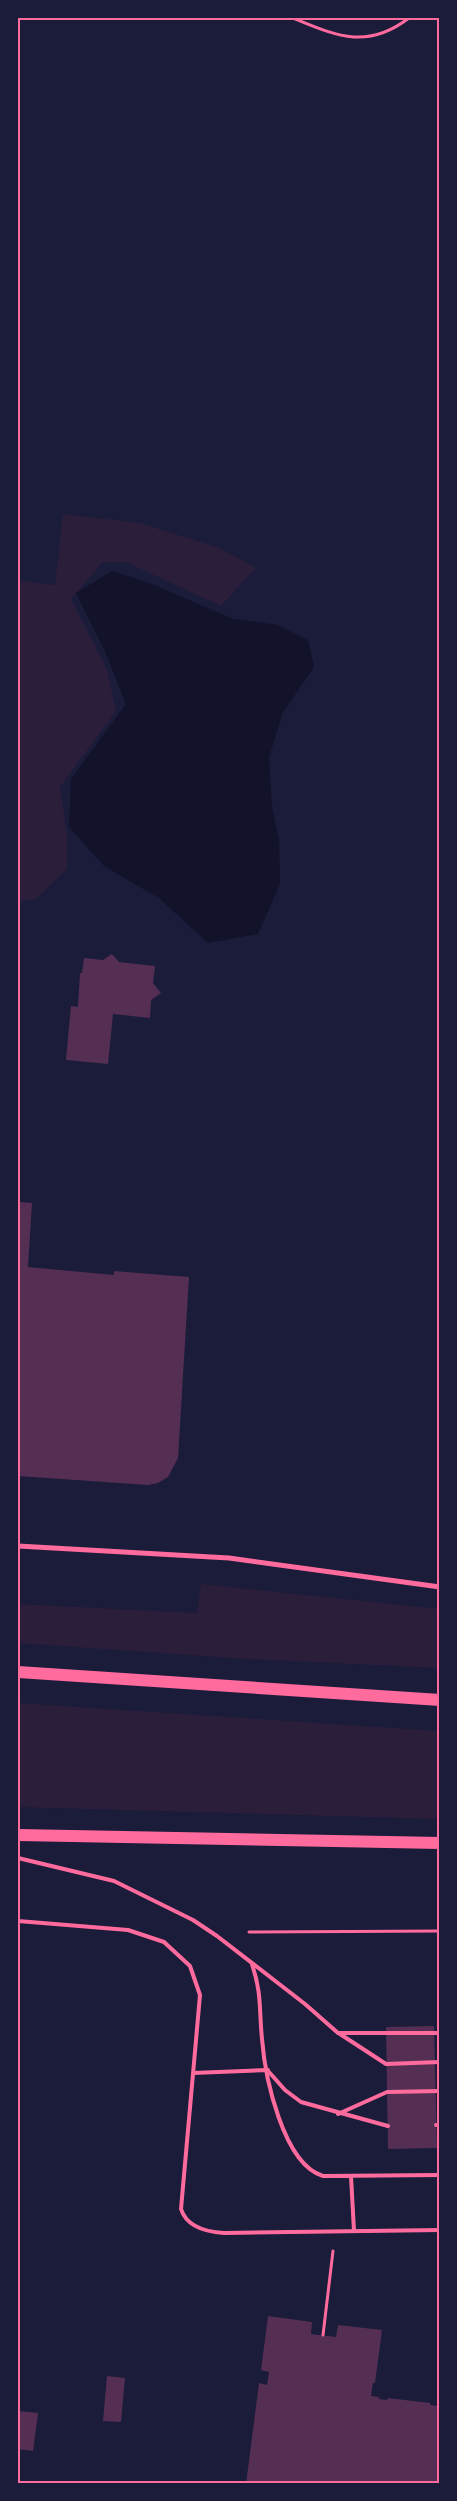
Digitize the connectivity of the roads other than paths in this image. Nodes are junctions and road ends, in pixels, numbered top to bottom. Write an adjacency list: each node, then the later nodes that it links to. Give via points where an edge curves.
1 (18, 1546): 2 (street, via 229,1558)
2 (440, 1587)
3 (18, 1672): 4 (main road)
4 (440, 1700)
5 (18, 1835): 6 (main road)
6 (440, 1843)
7 (18, 1858): 9 (lane, via 114,1881 193,1920)
8 (18, 1921): 14 (lane, via 128,1930 164,1942 190,1966 200,1995)
9 (252, 1964): 10 (lane); 13 (lane, via 261,1995 262,2039)
10 (338, 2033): 11 (lane); 12 (lane, via 386,2064)
11 (440, 2033)
12 (440, 2062)
13 (268, 2070): 14 (lane); 16 (lane, via 285,2090 301,2102); 19 (lane, via 278,2116 290,2146 315,2173)
14 (193, 2073): 21 (lane, via 181,2209 188,2222 198,2228 224,2233)
15 (440, 2091): 16 (lane, via 387,2092)
16 (338, 2114): 17 (lane)
17 (388, 2126)
18 (440, 2174): 19 (lane)
19 (351, 2176): 21 (lane)
20 (440, 2230): 21 (lane)
21 (354, 2231)

